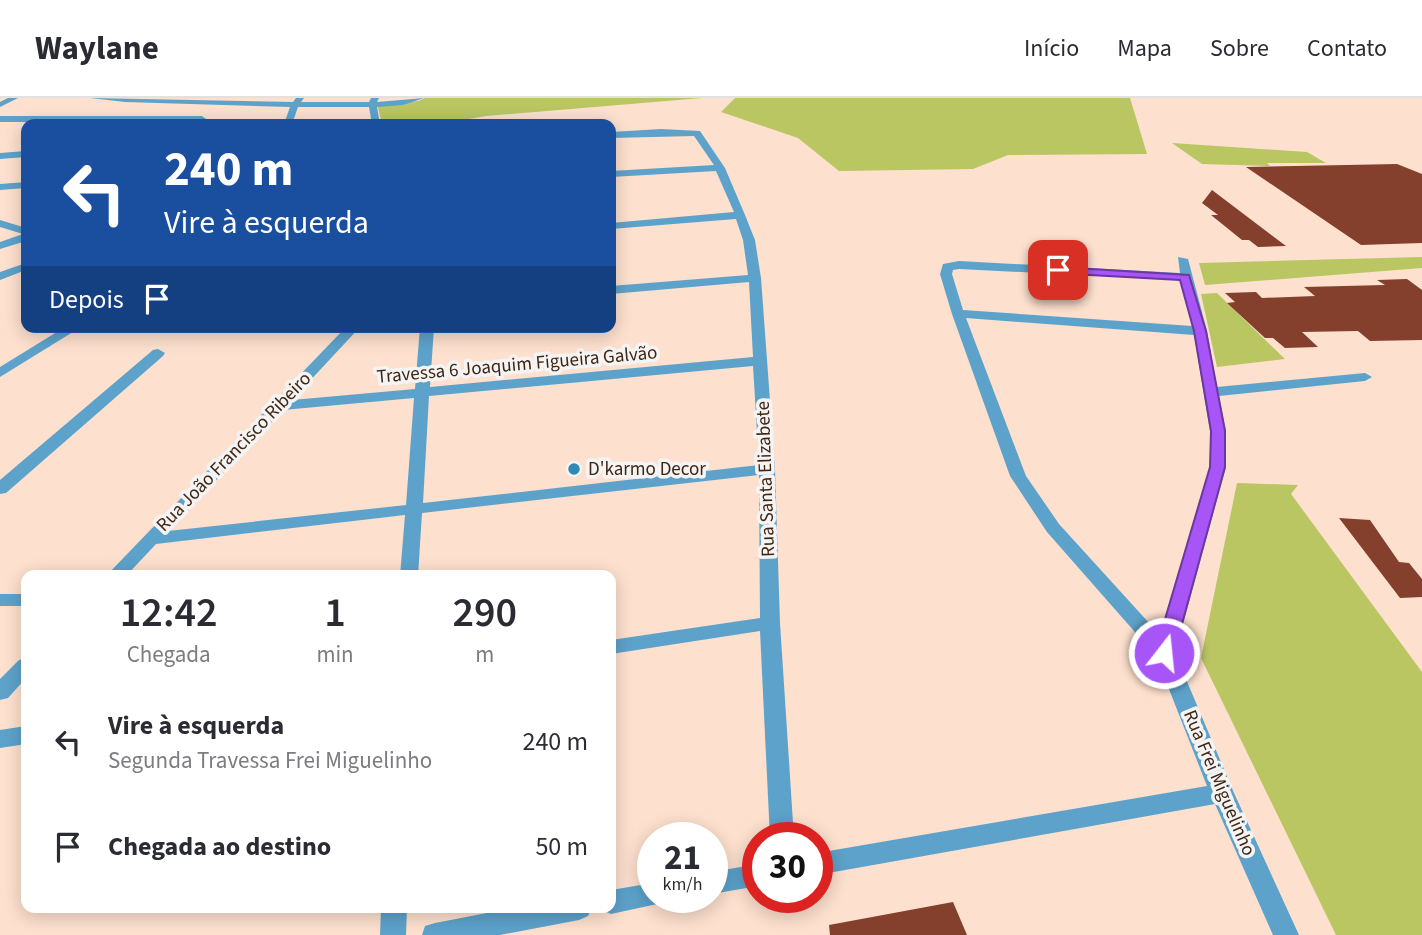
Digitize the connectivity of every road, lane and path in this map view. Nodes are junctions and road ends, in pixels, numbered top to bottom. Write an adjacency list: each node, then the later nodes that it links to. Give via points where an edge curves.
1 (14, 98): 9 (street)
2 (94, 98): 4 (street)
3 (420, 98): 8 (street)
4 (110, 99): 5 (street); 11 (street)
5 (145, 99): 6 (street)
6 (219, 101): 7 (street); 12 (street)
7 (297, 101): 8 (street); 13 (street)
8 (374, 101): 14 (street)
9 (0, 105)
10 (0, 119): 15 (street)
11 (72, 119)
12 (204, 119)
13 (290, 119)
14 (376, 119)
15 (21, 120)
16 (616, 135): 19 (street, Rua Santa Elizabete, via 696,133)
17 (21, 154): 18 (street)
18 (0, 156)
19 (720, 168): 20 (street); 23 (street, Rua Santa Elizabete)
20 (616, 174)
21 (21, 185): 22 (street)
22 (0, 187)
23 (740, 215): 25 (street); 33 (street, Rua Santa Elizabete, via 750,240)
24 (0, 223): 26 (street)
25 (616, 226)
26 (21, 230)
27 (21, 239): 28 (street)
28 (0, 246)
29 (1182, 259): 32 (street)
30 (21, 268): 31 (street)
31 (0, 276)
32 (1185, 277): 35 (street, Rua Frei Miguelinho, via 947,267); 36 (street)
33 (755, 278): 34 (street); 41 (street, Rua Santa Elizabete)
34 (616, 290)
35 (958, 314): 36 (street); 57 (street, Rua Frei Miguelinho, via 1030,497)
36 (1200, 331): 44 (street)
37 (65, 333): 42 (street)
38 (348, 333): 46 (street, Rua João Francisco Ribeiro)
39 (427, 333): 45 (street)
40 (158, 353): 48 (street)
41 (761, 361): 45 (street, Travessa 6 Joaquim Figueira Galvão); 47 (street, Rua Santa Elizabete)
42 (0, 373)
43 (1365, 377): 44 (street)
44 (1210, 392): 57 (street, via 1218,431 1218,467)
45 (422, 394): 46 (street, Travessa 6 Joaquim Figueira Galvão); 49 (street)
46 (278, 406): 50 (street, Rua João Francisco Ribeiro)
47 (767, 469): 49 (street); 55 (street, Rua Santa Elizabete)
48 (0, 489)
49 (412, 511): 50 (street); 52 (street)
50 (150, 539): 51 (street, Rua João Francisco Ribeiro)
51 (121, 570)
52 (409, 570)
53 (0, 600): 54 (street)
54 (21, 600)
55 (770, 623): 56 (street); 63 (street, Rua Santa Elizabete)
56 (616, 647)
57 (1164, 653): 62 (street, Rua Frei Miguelinho)
58 (21, 670): 59 (street)
59 (0, 692)
60 (21, 736): 61 (street)
61 (0, 739)
62 (1222, 793): 64 (street); 71 (street, Rua Frei Miguelinho)
63 (781, 822)
64 (833, 861)
65 (637, 898): 66 (street)
66 (616, 901)
67 (394, 913): 69 (street)
68 (552, 913): 70 (street)
69 (393, 935)
70 (435, 935)
71 (1286, 935)

